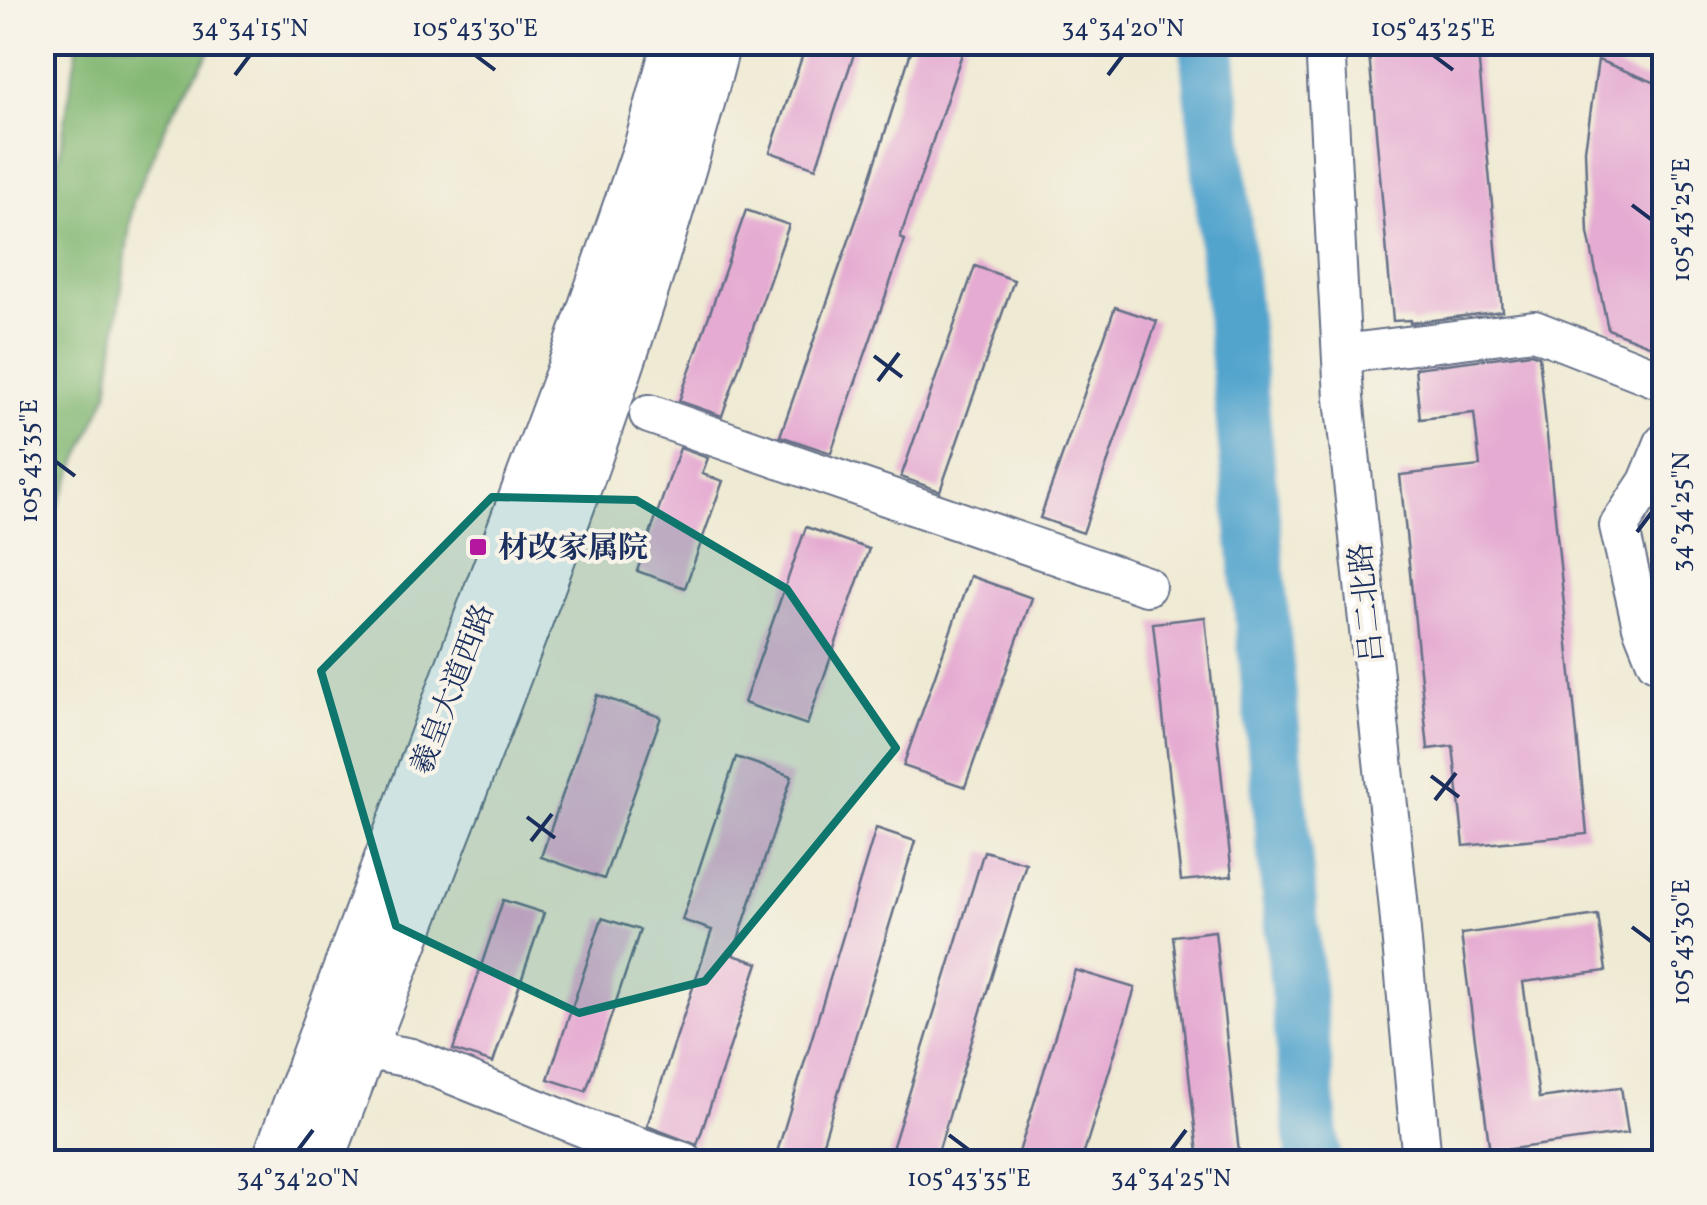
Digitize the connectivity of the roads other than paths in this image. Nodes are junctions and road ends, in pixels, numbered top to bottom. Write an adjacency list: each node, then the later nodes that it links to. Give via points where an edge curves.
1 (678, 42): 10 (main road, 羲皇大道西路, via 648,148)
2 (716, 42): 10 (main road, 羲皇大道西路, via 608,396)
3 (1325, 42): 4 (street, 吕二北路)
4 (1342, 354): 5 (street, via 1534,330); 15 (street, 吕二北路)
5 (1664, 380)
6 (648, 414): 8 (street)
7 (1664, 443): 9 (street, via 1619,526 1642,626 1656,661)
8 (1146, 586)
9 (1664, 662)
10 (341, 1045): 11 (street, via 411,1058); 12 (main road, 羲皇大道西路); 13 (main road, 羲皇大道西路)
11 (586, 1147): 14 (street)
12 (276, 1162)
13 (319, 1162)
14 (684, 1162)
15 (1422, 1162)

